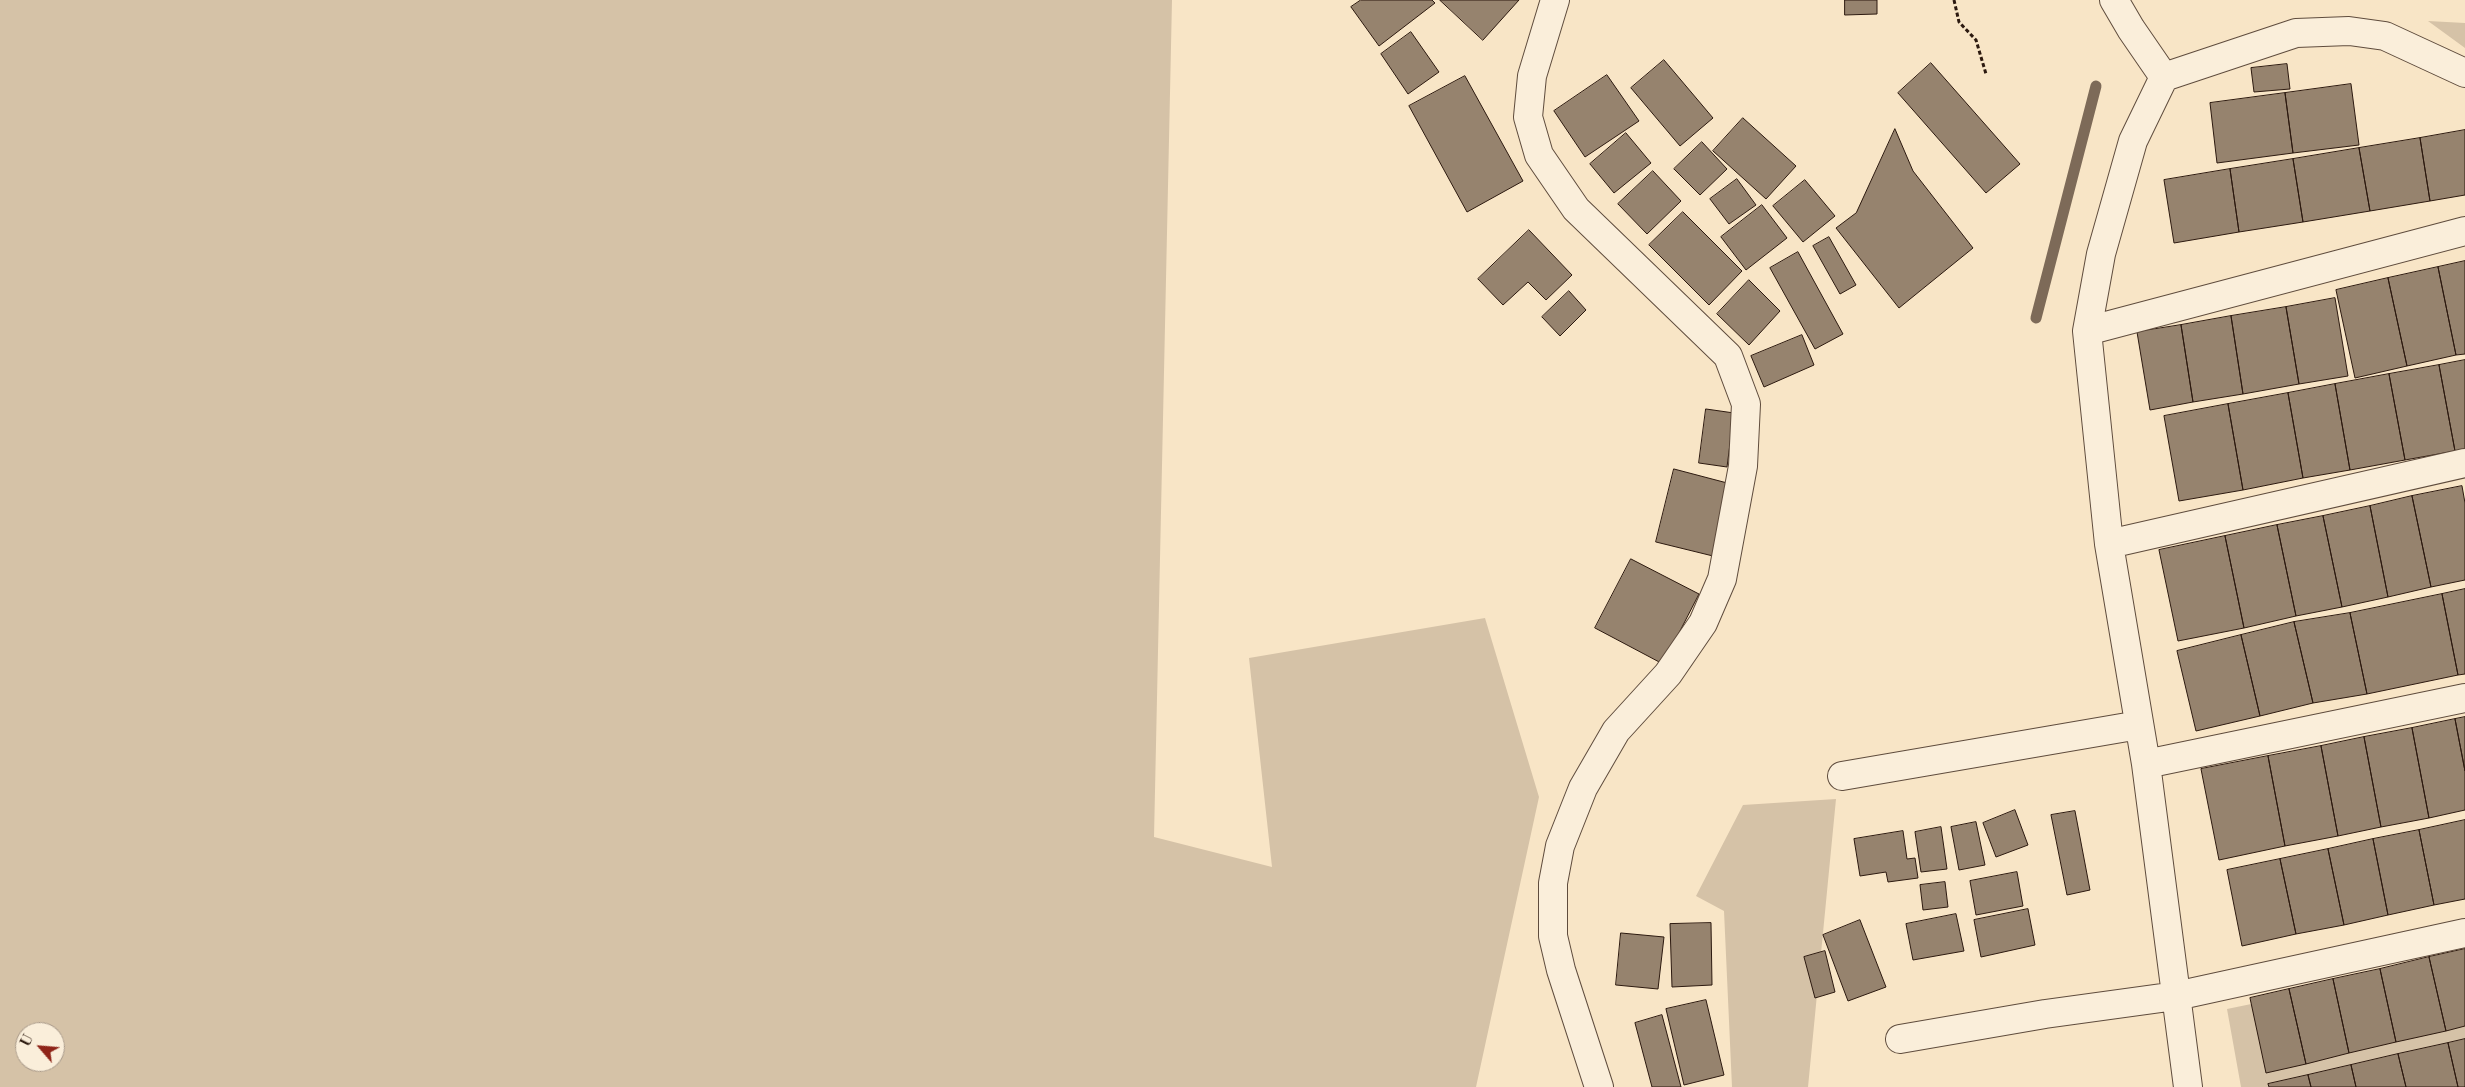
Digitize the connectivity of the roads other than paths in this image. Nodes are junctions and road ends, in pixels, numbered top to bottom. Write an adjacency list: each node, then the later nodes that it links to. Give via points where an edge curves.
1 (1555, 0): 16 (street, via 1531,84 1528,117 1538,155 1576,209 1728,356 1746,404 1743,466 1722,579 1703,623 1668,674 1616,731 1583,788 1560,846 1552,892 1553,936)
2 (2114, 0): 4 (street)
3 (2465, 73): 4 (street, via 2385,36 2349,31 2296,33)
4 (2164, 77): 6 (street, via 2133,141 2101,254)
5 (2465, 231): 6 (street)
6 (2087, 331): 8 (street)
7 (2465, 463): 8 (street)
8 (2109, 544): 10 (street)
9 (2465, 698): 11 (street)
10 (2138, 725): 11 (street); 12 (street)
11 (2146, 764): 14 (street)
12 (1842, 776)
13 (2465, 933): 14 (street)
14 (2176, 996): 15 (street); 17 (street)
15 (1900, 1039)
16 (1599, 1087)
17 (2188, 1087)

